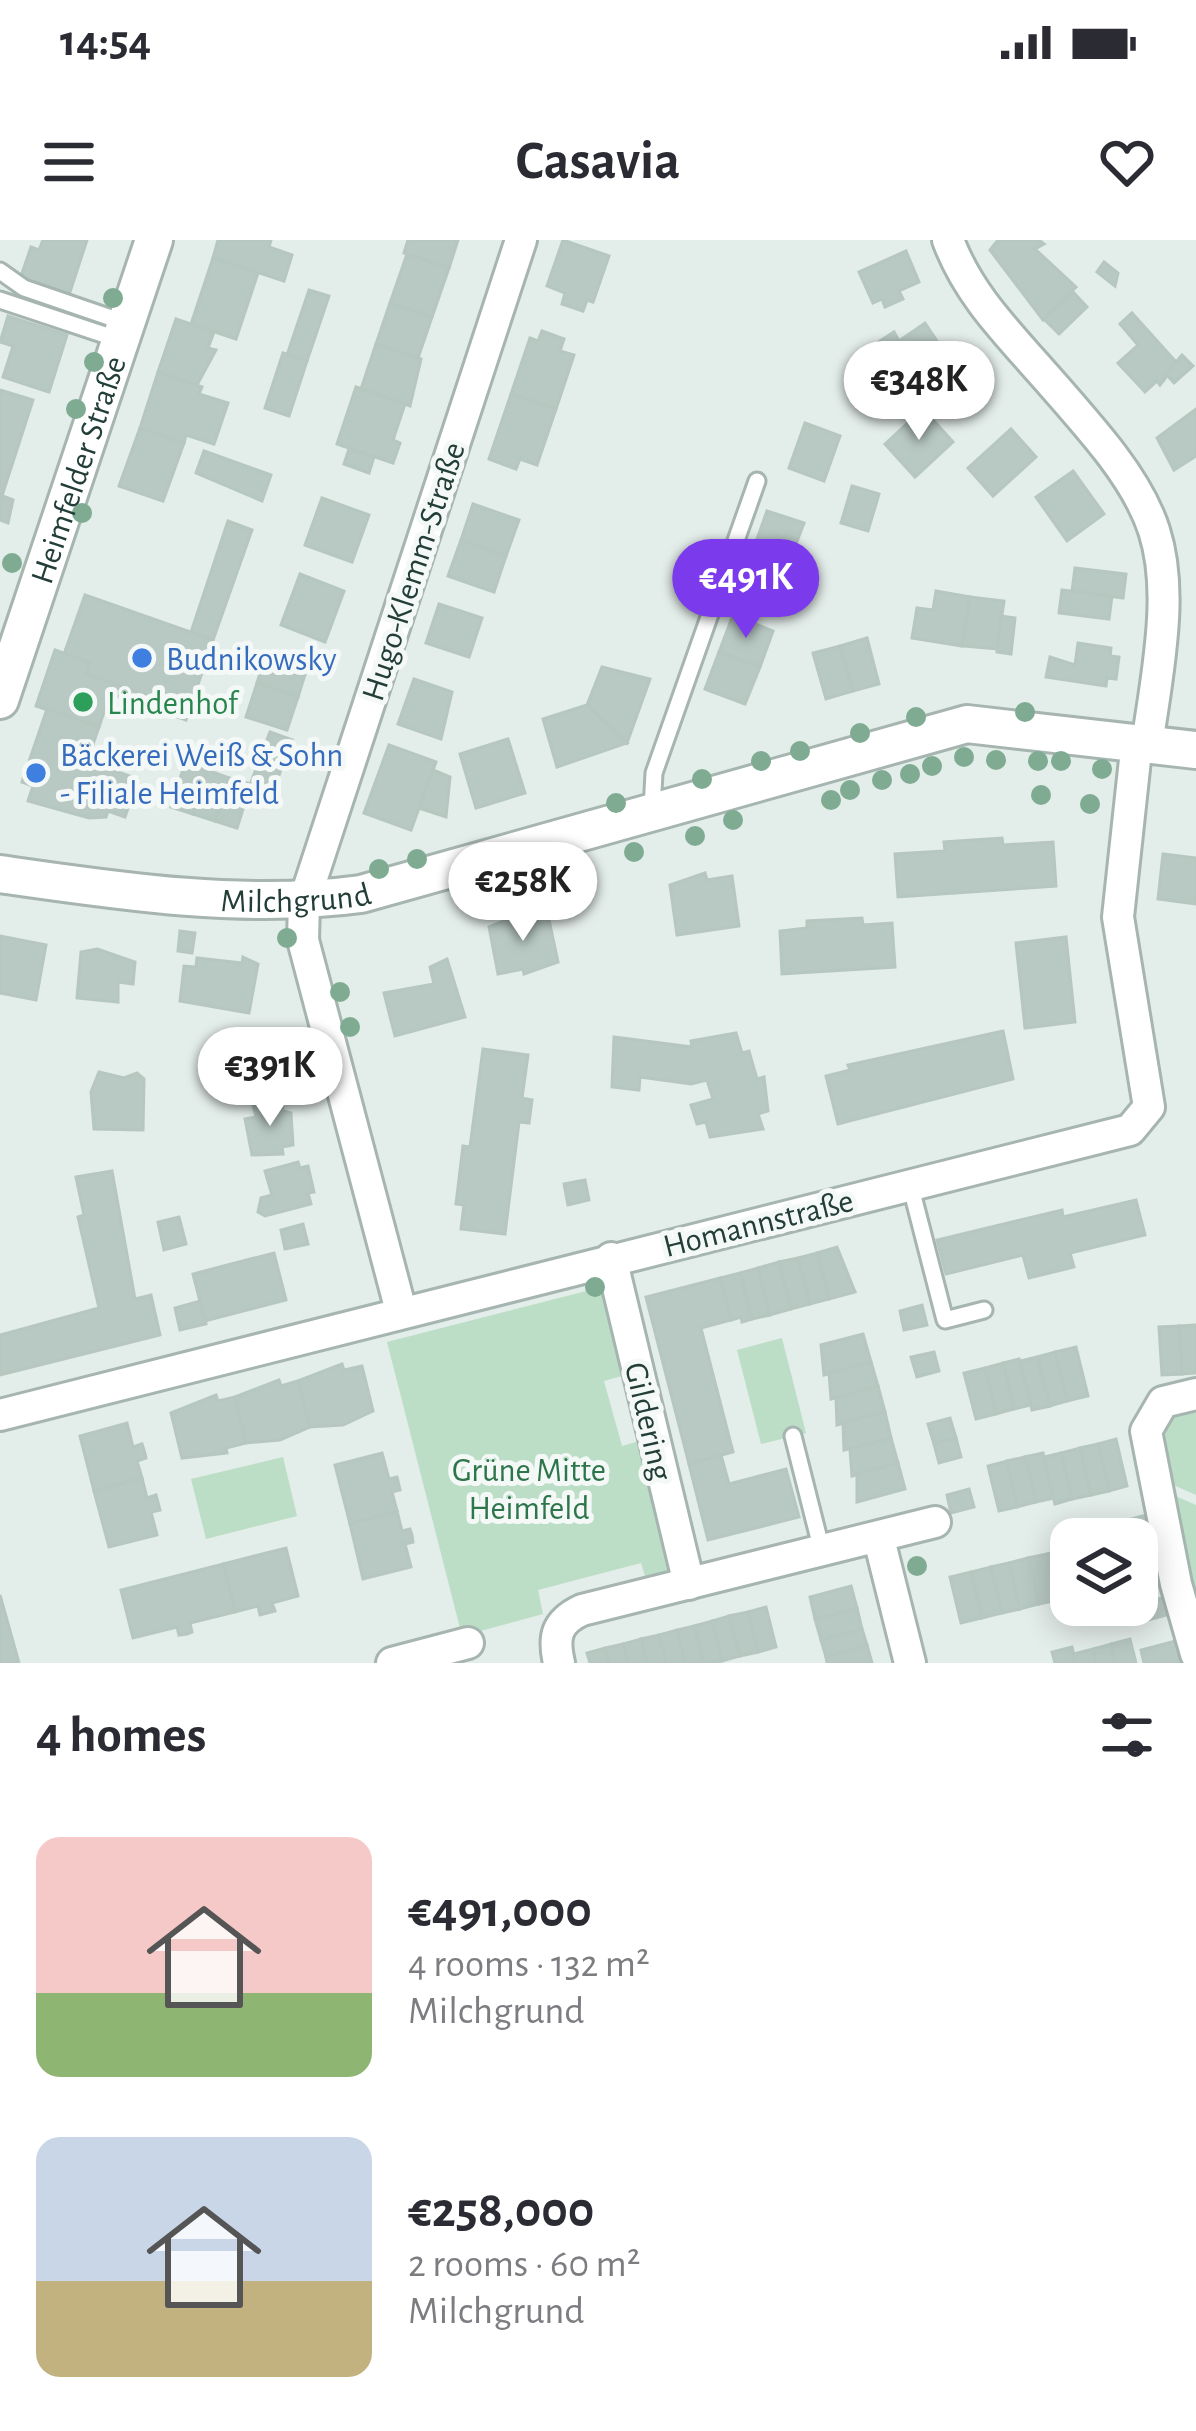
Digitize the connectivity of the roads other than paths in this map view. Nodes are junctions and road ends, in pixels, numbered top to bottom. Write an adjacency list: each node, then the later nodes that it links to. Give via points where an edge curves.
1 (154, 240): 6 (street, Heimfelder Straße)
2 (521, 240): 13 (street, Hugo-Klemm-Straße)
3 (948, 240): 9 (street, via 978,300 1106,445 1151,515 1167,596)
4 (0, 271): 6 (lane)
5 (0, 300): 6 (lane)
6 (123, 332): 8 (street, Heimfelder Straße)
7 (757, 482): 11 (lane, via 654,772)
8 (0, 700)
9 (1142, 742): 10 (street, Milchgrund); 11 (street, Milchgrund, via 968,724); 14 (street, Homannstraße, via 1118,917 1146,1113 1130,1130)
10 (1196, 750)
11 (652, 811): 13 (street, Milchgrund, via 362,894)
12 (0, 874): 13 (street, Milchgrund)
13 (304, 902): 17 (street, via 303,940)
14 (910, 1184): 15 (street, Homannstraße); 16 (lane, via 945,1320)
15 (611, 1258): 17 (street, Homannstraße); 24 (street, Gildering)
16 (984, 1310)
17 (401, 1311): 19 (street, Homannstraße)
18 (1196, 1394): 26 (street, via 1163,1402 1146,1431)
19 (0, 1415)
20 (793, 1436): 23 (lane)
21 (935, 1522): 22 (street)
22 (879, 1539): 23 (street); 29 (street)
23 (822, 1551): 24 (street)
24 (689, 1585): 28 (street, via 575,1613 556,1635)
25 (468, 1643): 27 (street)
26 (1196, 1654)
27 (392, 1663)
28 (560, 1663)
29 (910, 1663)

